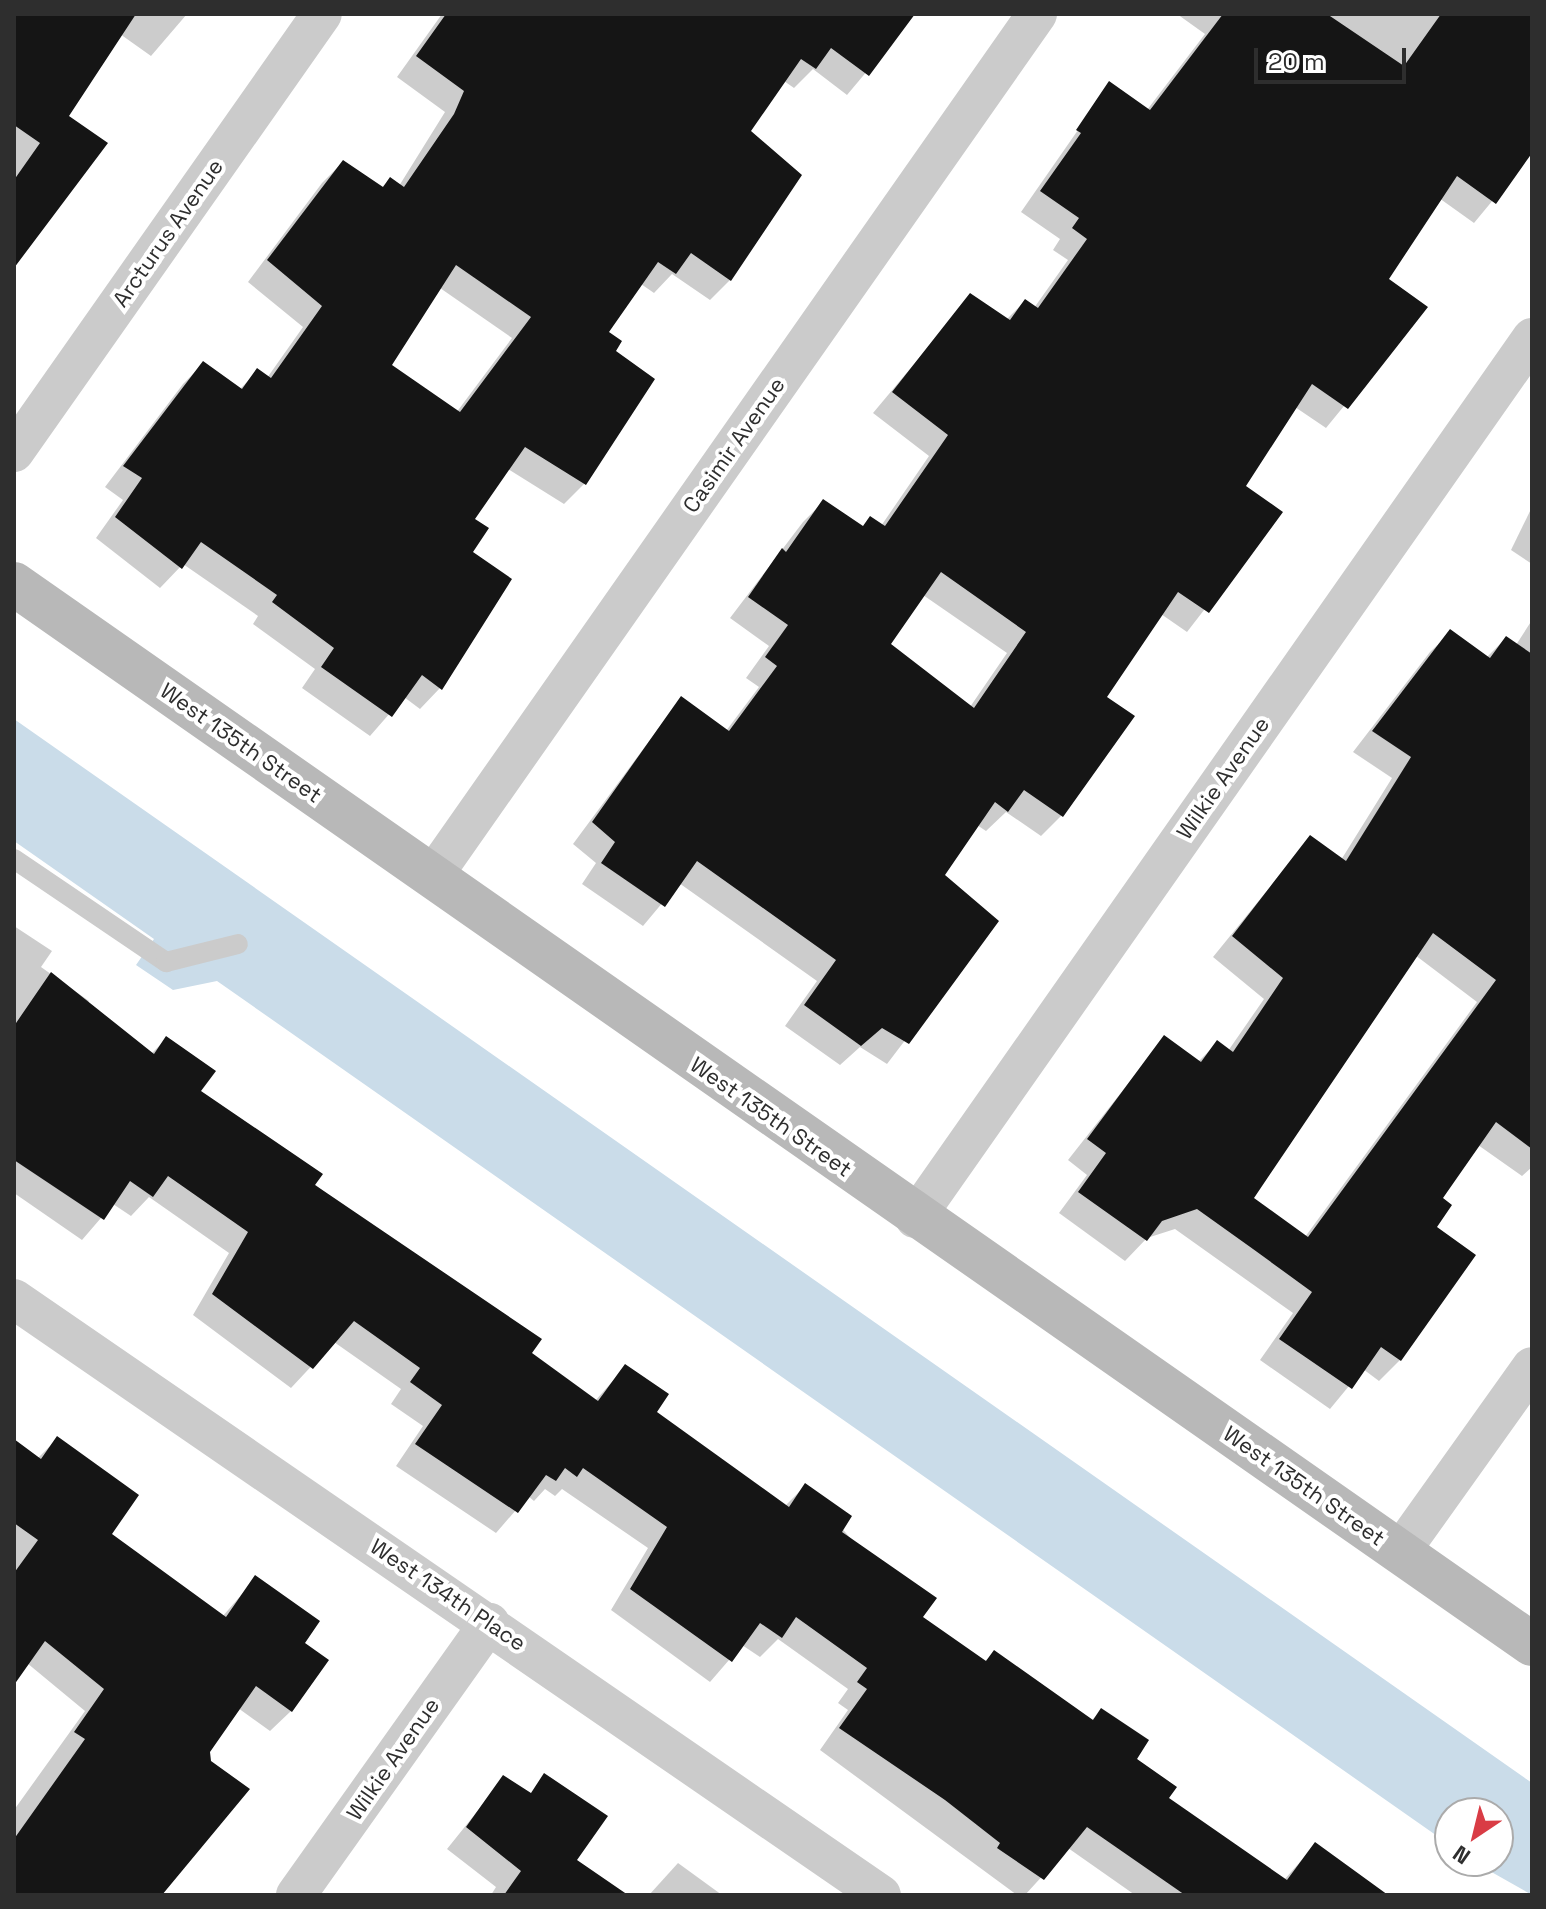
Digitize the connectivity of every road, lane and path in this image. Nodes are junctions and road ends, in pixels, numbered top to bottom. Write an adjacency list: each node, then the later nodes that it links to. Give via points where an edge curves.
1 (322, 14): 4 (street, Arcturus Avenue)
2 (1037, 14): 7 (street, Casimir Avenue)
3 (1532, 338): 9 (street, Wilkie Avenue)
4 (14, 452)
5 (14, 584): 7 (street, West 135th Street)
6 (14, 859): 8 (lane, via 166,962)
7 (432, 877): 9 (street, West 135th Street)
8 (238, 944)
9 (915, 1218): 12 (street, West 135th Street)
10 (14, 1299): 13 (street, West 134th Place)
11 (1532, 1367): 12 (street)
12 (1400, 1552): 14 (street, West 135th Street)
13 (489, 1623): 15 (street, Wilkie Avenue); 16 (street, West 134th Place)
14 (1532, 1644)
15 (296, 1895)
16 (881, 1895)

